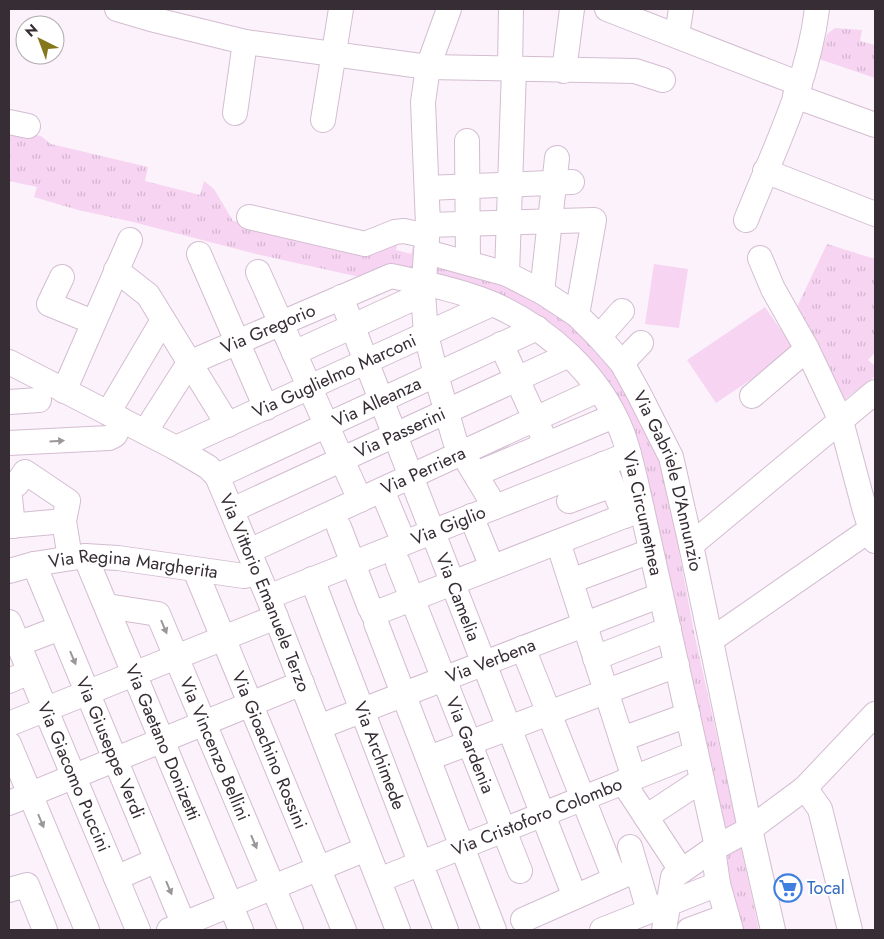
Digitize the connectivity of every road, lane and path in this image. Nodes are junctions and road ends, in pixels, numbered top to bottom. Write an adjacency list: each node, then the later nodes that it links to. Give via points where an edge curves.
1 (117, 9): 9 (street)
2 (342, 9): 12 (street)
3 (449, 9): 13 (street)
4 (511, 9): 14 (street)
5 (572, 9): 15 (street)
6 (607, 9): 10 (street)
7 (681, 9): 10 (street)
8 (817, 9): 17 (street, via 814,37)
9 (152, 14): 11 (street)
10 (677, 35): 17 (street)
11 (245, 42): 12 (street); 18 (street)
12 (334, 55): 13 (street); 19 (street)
13 (428, 67): 14 (street); 27 (street, via 423,102)
14 (512, 69): 15 (street); 25 (street)
15 (564, 71): 16 (street, via 635,71)
16 (663, 80)
17 (797, 90): 20 (street); 23 (street)
18 (235, 113)
19 (323, 120)
20 (875, 125)
21 (467, 140): 26 (street)
22 (557, 158): 24 (street)
23 (765, 171): 28 (street); 30 (street)
24 (563, 183): 25 (street); 31 (street)
25 (510, 185): 26 (street); 32 (street)
26 (467, 187): 27 (street); 33 (street)
27 (427, 188): 37 (street)
28 (875, 214)
29 (249, 217): 37 (street, via 365,244 404,231)
30 (746, 220)
31 (550, 221): 32 (street); 43 (street); 47 (street, via 594,220)
32 (509, 222): 33 (street); 41 (street)
33 (468, 224): 37 (street); 38 (street)
34 (130, 240): 39 (street)
35 (199, 254): 55 (street)
36 (760, 258): 58 (street)
37 (426, 260): 38 (street, Via Gabriele D'Annunzio); 44 (street, Via Gregorio); 45 (street, Via Circumetnea); 51 (street); 53 (street)
38 (468, 262): 41 (street, Via Gabriele D'Annunzio)
39 (116, 270): 48 (street, via 148,295); 49 (street)
40 (258, 272): 50 (street)
41 (507, 274): 43 (street, Via Gabriele D'Annunzio)
42 (62, 277): 49 (street, via 49,304)
43 (542, 292): 47 (street, Via Gabriele D'Annunzio)
44 (341, 297): 50 (street, Via Gregorio); 51 (street, Via Camelia)
45 (492, 304): 52 (street, Via Circumetnea); 53 (street, Via Guglielmo Marconi)
46 (622, 311): 54 (street)
47 (577, 315): 54 (street, Via Gabriele D'Annunzio)
48 (162, 320): 63 (street); 78 (street)
49 (93, 322): 69 (street)
50 (281, 323): 55 (street, Via Gregorio); 59 (street)
51 (353, 326): 59 (street); 62 (street, Via Camelia)
52 (537, 328): 57 (street, Via Alleanza); 60 (street, Via Circumetnea)
53 (426, 334): 62 (street, Via Guglielmo Marconi); 65 (street)
54 (599, 336): 64 (street, Via Gabriele D'Annunzio)
55 (237, 342): 63 (street, Via Gregorio); 75 (street)
56 (641, 343): 64 (street)
57 (501, 344): 65 (street, Via Alleanza); 66 (street)
58 (806, 349): 71 (street); 80 (street)
59 (294, 353): 67 (street)
60 (569, 355): 66 (street, Via Passerini); 68 (street, Via Circumetnea)
61 (9, 362): 69 (street, Via Vittorio Emanuele Terzo)
62 (366, 362): 67 (street, Via Guglielmo Marconi); 73 (street, Via Camelia)
63 (189, 363): 81 (street); 83 (street)
64 (622, 363): 109 (street, Via Gabriele D'Annunzio, via 671,456)
65 (436, 375): 73 (street, Via Alleanza); 76 (street)
66 (517, 380): 76 (street, Via Passerini); 79 (street)
67 (310, 388): 75 (street, Via Guglielmo Marconi); 82 (street)
68 (598, 390): 77 (street, Via Circumetnea); 79 (street, Via Perriera)
69 (64, 391): 78 (street, Via Vittorio Emanuele Terzo)
70 (875, 392): 80 (street)
71 (752, 396)
72 (39, 400): 74 (street)
73 (381, 400): 82 (street, Via Alleanza); 84 (street, Via Camelia)
74 (9, 402)
75 (266, 408): 81 (street, Via Guglielmo Marconi)
76 (447, 412): 84 (street, Via Passerini); 88 (street, via 455,441)
77 (614, 416): 86 (street); 89 (street, Via Circumetnea)
78 (115, 417): 83 (street, Via Vittorio Emanuele Terzo); 85 (street, one-way to 78, via 109,438 116,435)
79 (536, 419): 86 (street); 88 (street, Via Perriera)
80 (841, 421): 104 (street); 109 (street)
81 (228, 425): 87 (street, Via Guglielmo Marconi)
82 (326, 425): 90 (street); 93 (street, Via Alleanza)
83 (145, 432): 87 (street, Via Vittorio Emanuele Terzo)
84 (395, 435): 90 (street, Via Passerini); 94 (street, Via Camelia)
85 (9, 443)
86 (547, 444): 91 (street)
87 (176, 448): 93 (street, Via Vittorio Emanuele Terzo, via 208,466)
88 (464, 452): 91 (street); 94 (street, Via Perriera)
89 (629, 454): 92 (street, Via Giglio); 101 (street, Via Circumetnea)
90 (342, 460): 97 (street); 100 (street, Via Passerini)
91 (476, 474): 99 (street)
92 (608, 474): 98 (street); 99 (street, Via Giglio); 101 (street)
93 (217, 476): 100 (street, Via Vittorio Emanuele Terzo)
94 (411, 476): 96 (street, Via Perriera); 107 (street, Via Camelia)
95 (9, 487): 103 (street, Via Gaetano Donizetti, via 17,484 24,472 68,500); 105 (street)
96 (382, 490): 97 (street, Via Perriera); 112 (street, Via Gardenia)
97 (360, 500): 110 (street, Via Perriera)
98 (569, 501)
99 (495, 507): 102 (street, Via Giglio)
100 (232, 510): 110 (street, Via Vittorio Emanuele Terzo)
101 (633, 512): 108 (street); 111 (street, Via Circumetnea)
102 (471, 516): 107 (street, Via Giglio); 116 (street)
103 (64, 521): 105 (street); 113 (street, Via Gaetano Donizetti)
104 (872, 522): 133 (street)
105 (11, 526)
106 (339, 527): 114 (street)
107 (433, 532): 112 (street, Via Giglio); 122 (street, Via Camelia)
108 (558, 542): 116 (street); 121 (street)
109 (691, 545): 133 (street, Via Gabriele D'Annunzio)
110 (249, 551): 119 (street, Via Vittorio Emanuele Terzo)
111 (651, 551): 121 (street); 123 (street, Via Circumetnea)
112 (401, 553): 114 (street, Via Giglio); 124 (street, Via Gardenia)
113 (78, 557): 115 (street, Via Regina Margherita); 117 (street, Via Regina Margherita, via 118,558); 125 (street, Via Gaetano Donizetti)
114 (353, 563): 120 (street, Via Giglio); 127 (street)
115 (34, 564): 118 (street, Via Regina Margherita); 129 (street, Via Giuseppe Verdi)
116 (492, 567): 122 (street)
117 (195, 570): 119 (street, Via Regina Margherita, via 244,576); 132 (street, Via Gioachino Rossini)
118 (9, 571)
119 (258, 574): 126 (street, Via Vittorio Emanuele Terzo)
120 (312, 579): 126 (street, Via Giglio); 148 (street, Via Archimede)
121 (571, 581): 128 (street)
122 (453, 583): 124 (street); 137 (street, Via Camelia)
123 (661, 595): 128 (street, Via Verbena); 130 (street, Via Circumetnea)
124 (412, 599): 127 (street); 141 (street, Via Gardenia)
125 (107, 606): 135 (street, Via Vincenzo Bellini, one-way to 135, via 158,614); 139 (street, Via Gaetano Donizetti)
126 (272, 607): 132 (street, Via Giglio); 142 (street, Via Vittorio Emanuele Terzo)
127 (373, 615): 145 (street)
128 (585, 624): 134 (street, Via Verbena); 136 (street)
129 (60, 628): 131 (street); 144 (street, Via Giuseppe Verdi, one-way to 144)
130 (669, 629): 136 (street); 138 (street, Via Circumetnea)
131 (13, 633): 140 (street, Via Giacomo Puccini)
132 (223, 638): 135 (street, Via Giglio); 146 (street, Via Gioachino Rossini)
133 (711, 640): 171 (street, Via Gabriele D'Annunzio)
134 (523, 648): 137 (street, Via Verbena); 149 (street)
135 (176, 657): 139 (street, Via Giglio); 151 (street, Via Vincenzo Bellini)
136 (595, 658): 143 (street)
137 (484, 663): 141 (street, Via Verbena); 155 (street, Via Camelia)
138 (677, 665): 143 (street); 150 (street, Via Circumetnea)
139 (134, 674): 144 (street, Via Giglio); 157 (street, Via Gaetano Donizetti)
140 (19, 677): 147 (street, Via Giacomo Puccini)
141 (444, 679): 145 (street, Via Verbena); 159 (street, Via Gardenia)
142 (302, 683): 146 (street); 154 (street, Via Vittorio Emanuele Terzo)
143 (606, 692): 149 (street); 156 (street)
144 (88, 693): 147 (street, Via Giglio); 162 (street, Via Giuseppe Verdi)
145 (404, 694): 148 (street, Via Verbena); 161 (street)
146 (251, 704): 151 (street); 179 (street, Via Gioachino Rossini)
147 (45, 710): 152 (street, Via Giglio); 163 (street, Via Giacomo Puccini)
148 (362, 710): 154 (street, Via Verbena); 178 (street, Via Archimede)
149 (549, 714): 155 (street); 168 (street)
150 (688, 715): 156 (street); 160 (street, Via Circumetnea)
151 (204, 723): 157 (street); 187 (street, Via Vincenzo Bellini, one-way to 187)
152 (9, 724)
153 (873, 725): 166 (street)
154 (319, 727): 176 (street, Via Vittorio Emanuele Terzo)
155 (510, 728): 159 (street); 169 (street, Via Camelia)
156 (622, 739): 164 (street)
157 (162, 740): 162 (street); 189 (street, Via Gaetano Donizetti)
158 (9, 744): 167 (street)
159 (469, 744): 161 (street); 172 (street, Via Gardenia)
160 (696, 753): 164 (street, Via Cristoforo Colombo); 165 (street, Via Circumetnea)
161 (429, 758): 173 (street)
162 (115, 759): 163 (street); 177 (street, Via Giuseppe Verdi)
163 (73, 776): 167 (street); 183 (street, Via Giacomo Puccini)
164 (629, 780): 168 (street, Via Cristoforo Colombo); 170 (street)
165 (702, 780): 170 (street); 175 (street, Via Circumetnea)
166 (805, 788): 171 (street); 207 (street, via 820,808)
167 (19, 798): 192 (street, one-way to 192)
168 (583, 798): 169 (street, Via Cristoforo Colombo); 182 (street)
169 (543, 814): 172 (street, Via Cristoforo Colombo); 188 (street, Via Camelia)
170 (646, 816): 180 (street)
171 (750, 829): 175 (street); 206 (street, Via Gabriele D'Annunzio)
172 (504, 830): 173 (street, Via Cristoforo Colombo); 181 (street, Via Gardenia)
173 (463, 846): 178 (street, Via Cristoforo Colombo); 202 (street)
174 (630, 847): 182 (street)
175 (715, 848): 180 (street); 185 (street, Via Circumetnea)
176 (366, 849): 179 (street); 184 (street, Via Vittorio Emanuele Terzo)
177 (157, 860): 183 (street); 195 (street, Via Giuseppe Verdi, one-way to 195)
178 (420, 864): 184 (street, Via Cristoforo Colombo); 201 (street, Via Archimede)
179 (318, 869): 187 (street); 199 (street, Via Gioachino Rossini)
180 (681, 870): 190 (street, via 673,877)
181 (520, 871)
182 (626, 874): 188 (street); 190 (street)
183 (116, 878): 196 (street, Via Giacomo Puccini)
184 (378, 880): 200 (street, Via Vittorio Emanuele Terzo)
185 (718, 884): 190 (street); 193 (street, Via Circumetnea)
186 (18, 887): 194 (street)
187 (273, 888): 189 (street); 198 (street, Via Vincenzo Bellini)
188 (575, 897): 191 (street)
189 (230, 905): 195 (street); 197 (street, Via Gaetano Donizetti)
190 (659, 907): 203 (street); 204 (street)
191 (522, 917)
192 (83, 921): 194 (street)
193 (729, 923): 205 (street)
194 (43, 926)
195 (180, 928)
196 (138, 930)
197 (240, 930)
198 (291, 930)
199 (344, 930)
200 (398, 930)
201 (446, 930)
202 (494, 930)
203 (602, 930)
204 (664, 930)
205 (690, 930)
206 (773, 930)
207 (850, 930)

